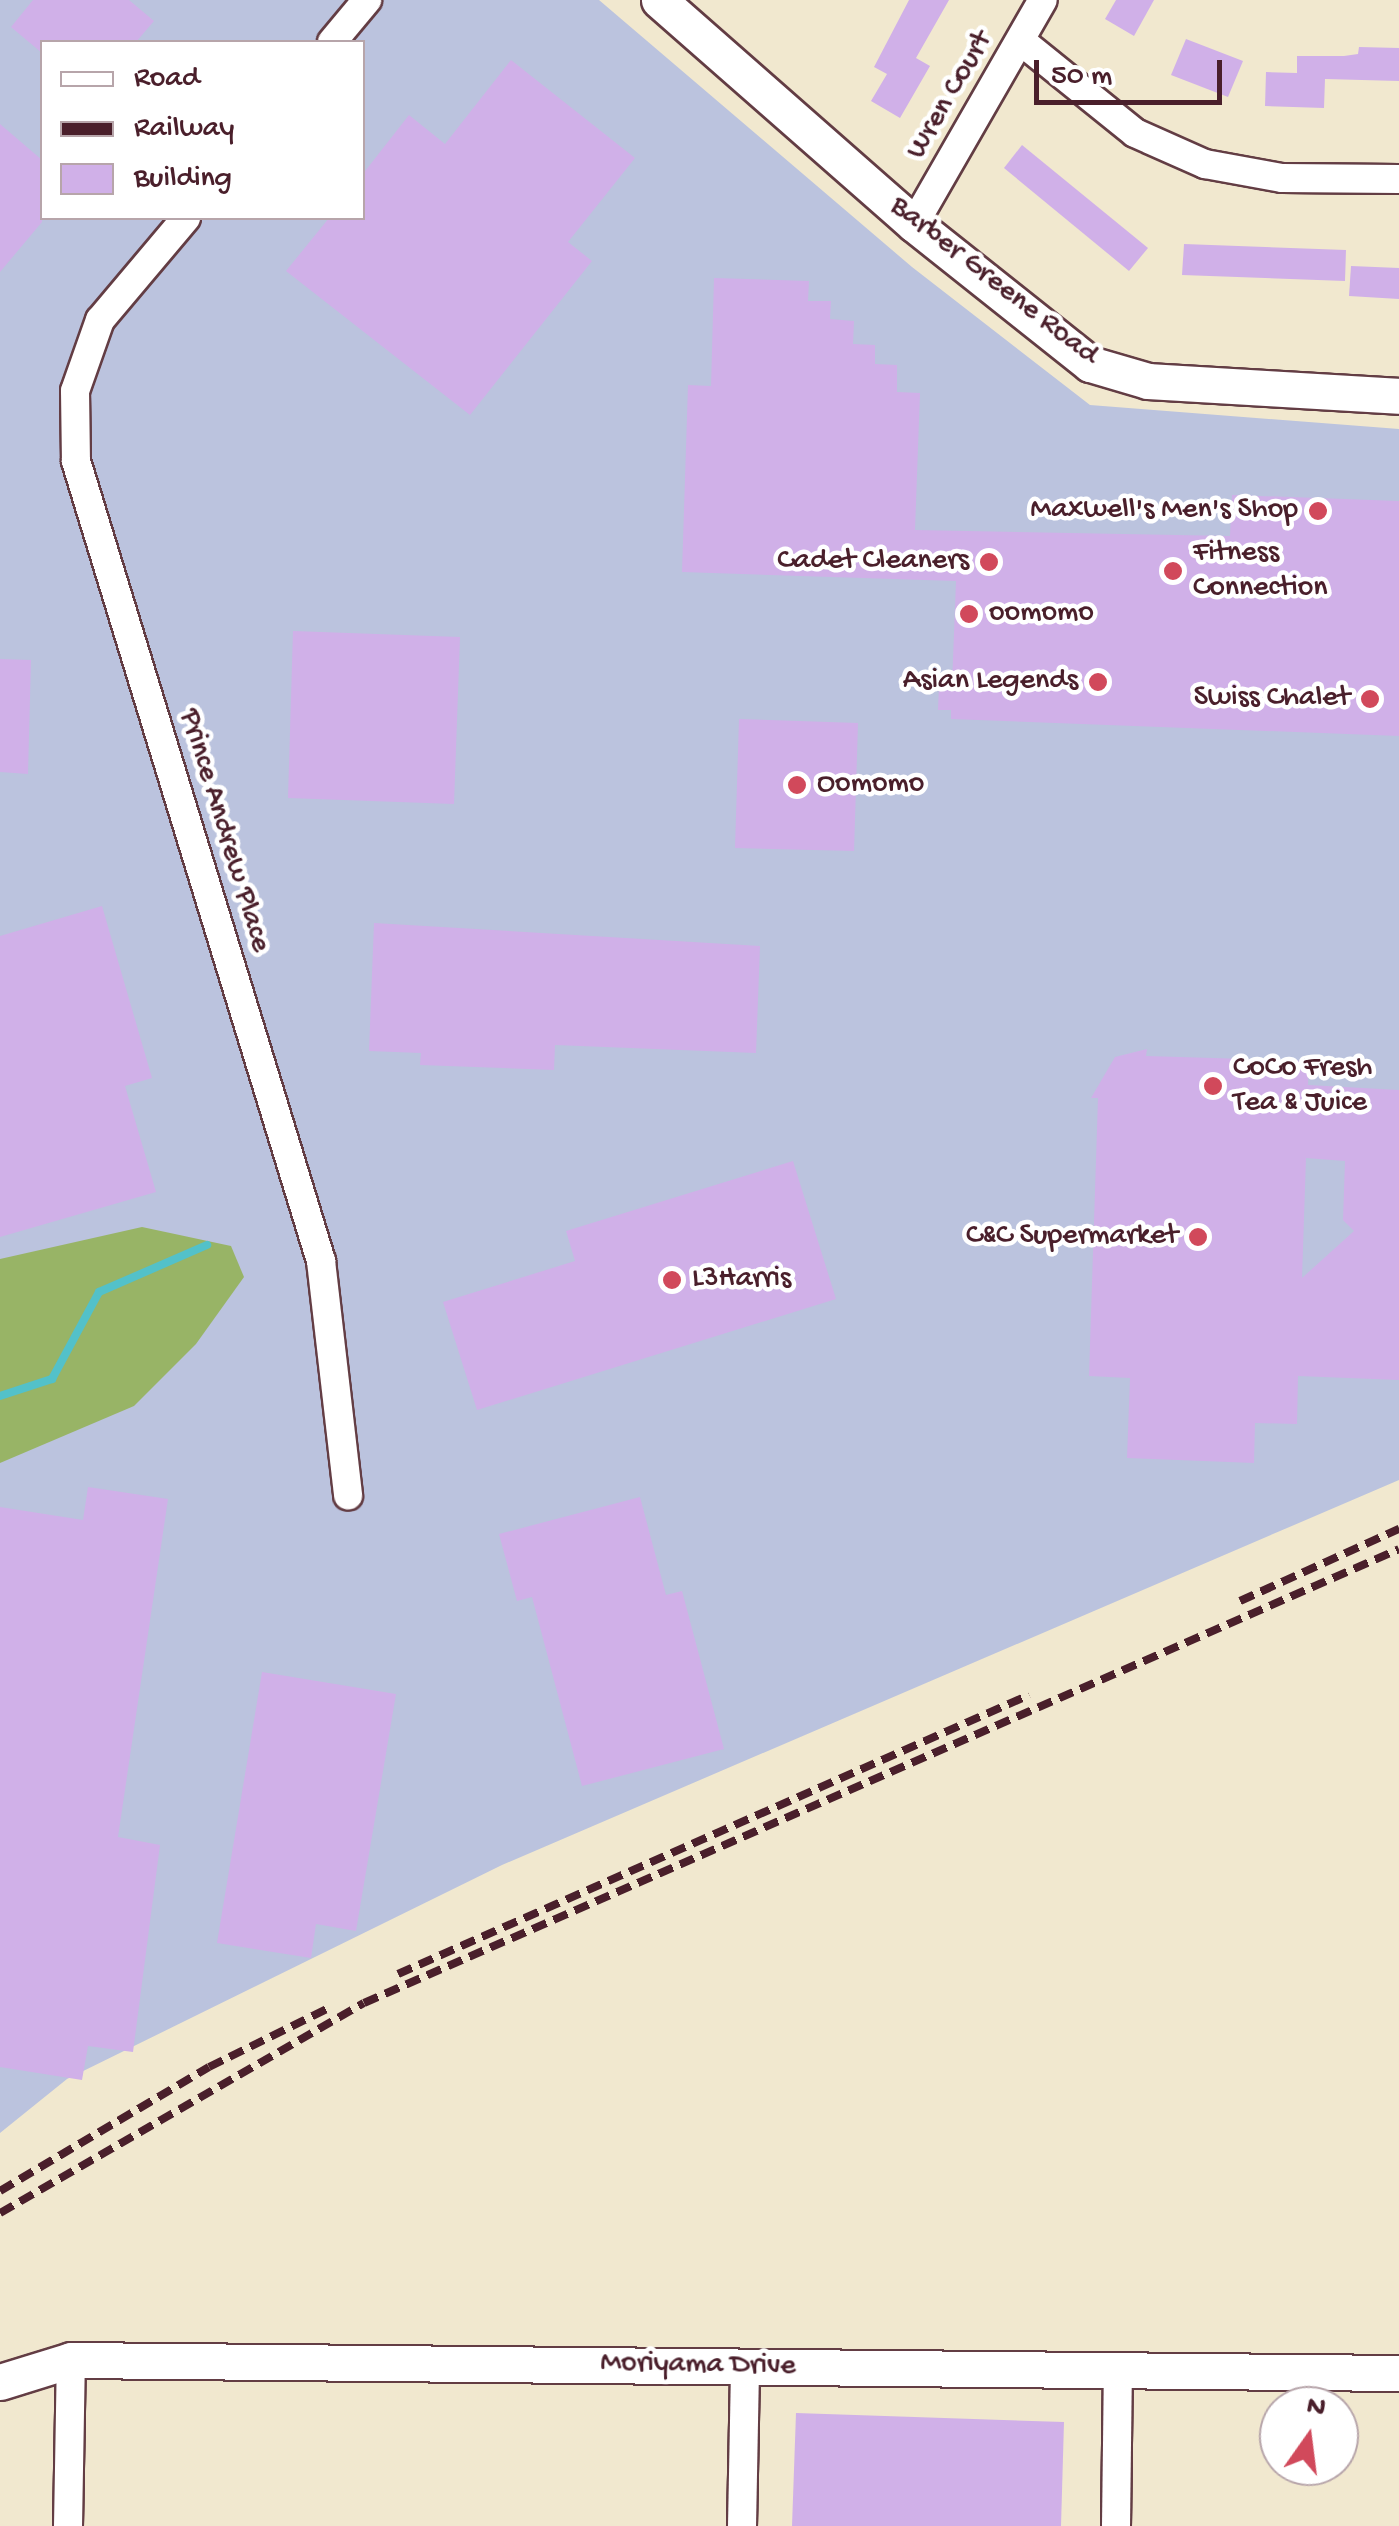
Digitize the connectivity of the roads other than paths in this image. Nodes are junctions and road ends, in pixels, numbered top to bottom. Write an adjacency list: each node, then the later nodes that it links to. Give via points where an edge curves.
1 (367, 0): 4 (street)
2 (1043, 0): 5 (street, Wren Court)
3 (665, 2): 8 (street, Barber Greene Road)
4 (334, 40)
5 (1022, 40): 6 (street, via 1135,133 1204,164 1282,178); 8 (street, Wren Court)
6 (1394, 171)
7 (184, 220): 10 (street, Prince Andrew Place, via 100,320 75,391 76,460 321,1260)
8 (914, 224): 9 (street, Barber Greene Road, via 1090,364 1148,381)
9 (1399, 396)
10 (348, 1495)
11 (71, 2360): 12 (street, Moriyama Drive); 15 (street, Moriyama Drive); 16 (street)
12 (745, 2366): 13 (street, Moriyama Drive); 17 (street)
13 (1118, 2370): 14 (street, Moriyama Drive); 18 (street)
14 (1399, 2372)
15 (0, 2382)
16 (68, 2526)
17 (742, 2526)
18 (1116, 2526)

